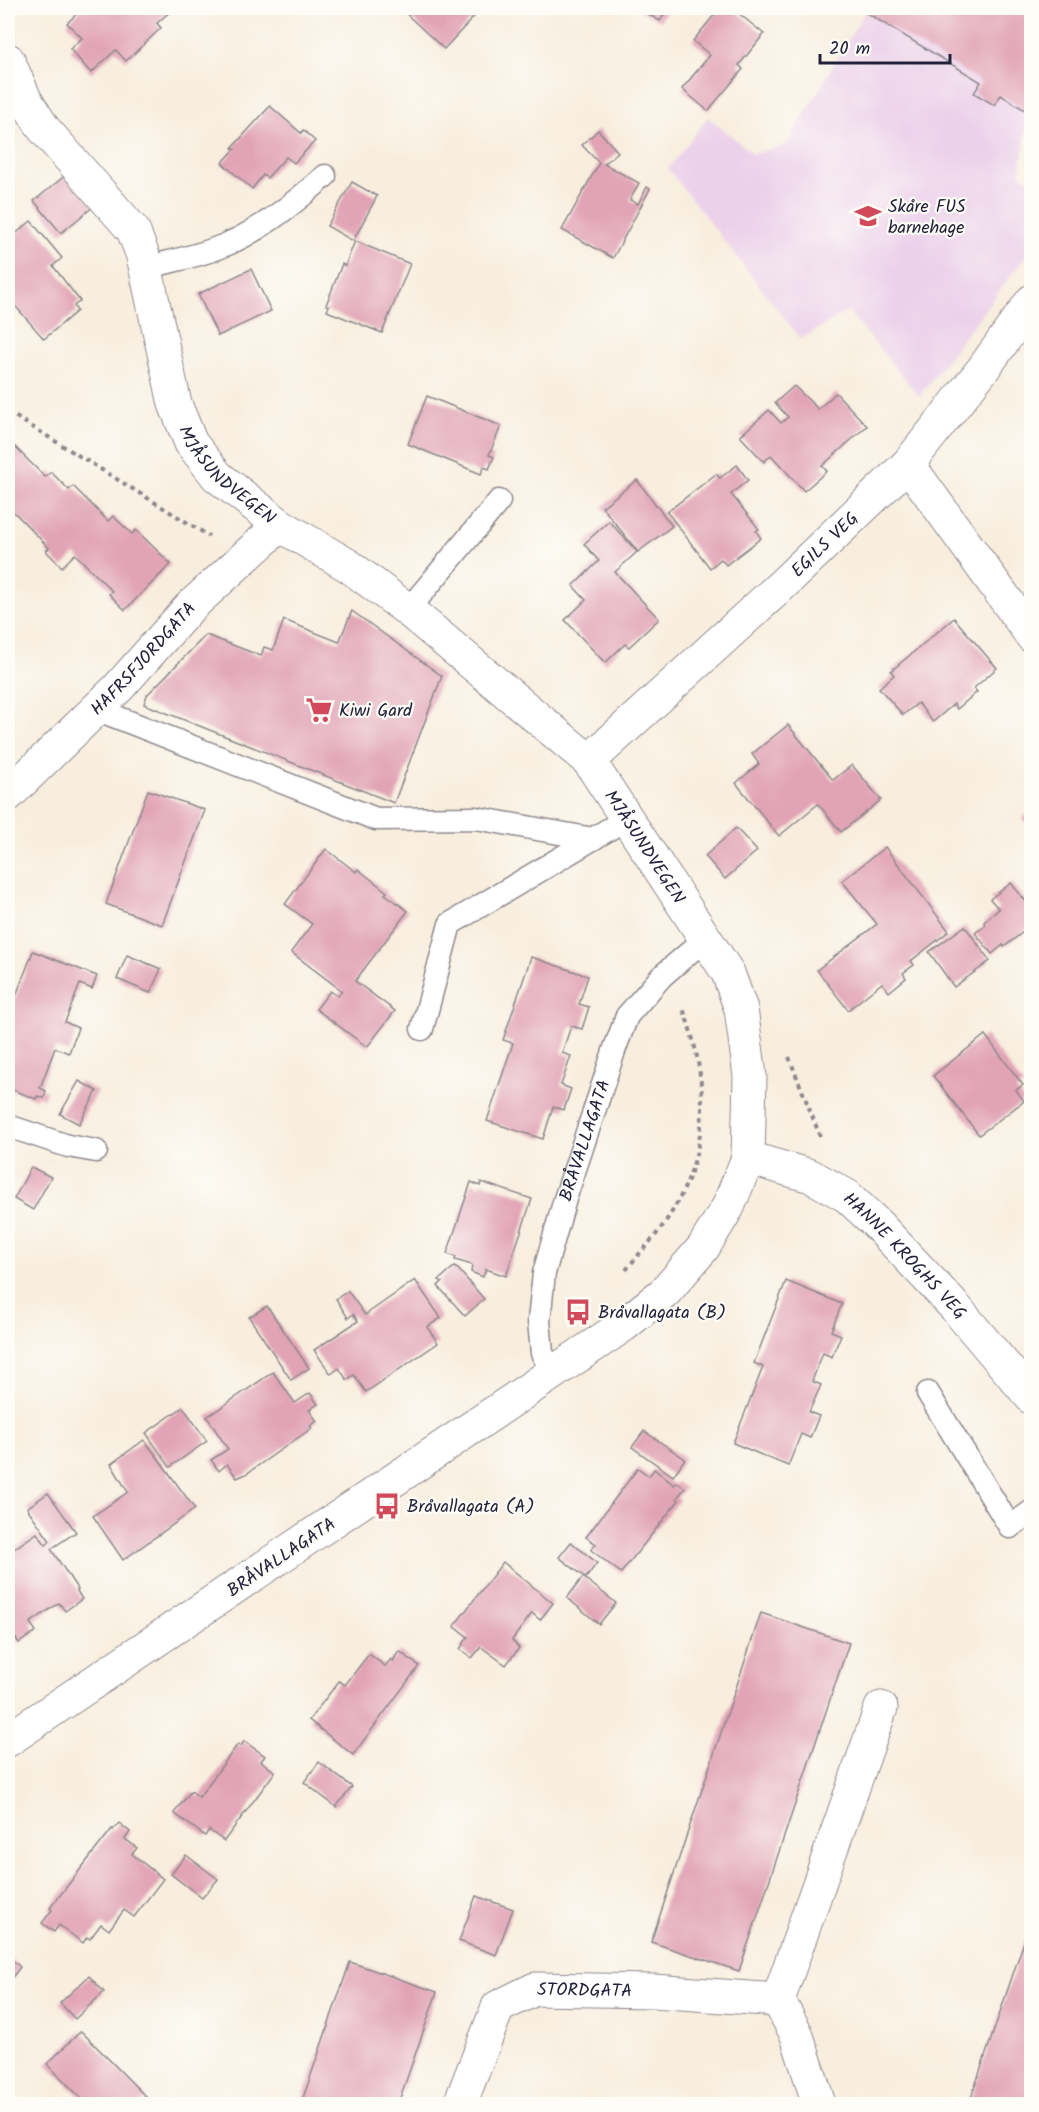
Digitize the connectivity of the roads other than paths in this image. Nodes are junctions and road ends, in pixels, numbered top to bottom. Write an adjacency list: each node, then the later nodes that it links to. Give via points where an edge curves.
1 (8, 60): 3 (street, MJÅSUNDVEGEN, via 44,129 133,230)
2 (325, 176): 3 (lane, via 276,216 237,239 210,251)
3 (146, 268): 7 (street, MJÅSUNDVEGEN, via 175,404 191,443 217,476)
4 (1032, 301): 5 (street, EGILS VEG)
5 (908, 464): 9 (street); 11 (street, EGILS VEG)
6 (499, 501): 8 (lane)
7 (280, 525): 8 (street, MJÅSUNDVEGEN, via 349,566); 10 (street, HAFRSFJORDGATA, via 190,607)
8 (408, 610): 11 (street, MJÅSUNDVEGEN)
9 (1032, 636)
10 (96, 709): 12 (street, HAFRSFJORDGATA); 14 (lane, via 376,819 476,818)
11 (589, 761): 13 (street, MJÅSUNDVEGEN)
12 (8, 795)
13 (626, 819): 14 (lane); 15 (street, MJÅSUNDVEGEN)
14 (592, 839): 16 (lane, via 450,924)
15 (705, 939): 19 (street, MJÅSUNDVEGEN, via 728,973 741,1009 750,1076); 20 (lane, BRÅVALLAGATA, via 662,976 627,1016 544,1273 538,1322 542,1353)
16 (422, 1029)
17 (8, 1126): 18 (lane)
18 (96, 1151)
19 (748, 1158): 20 (street, BRÅVALLAGATA, via 728,1207 703,1248 665,1292); 22 (street, HANNE KROGHS VEG, via 811,1176 846,1196 955,1307)
20 (553, 1373): 25 (street, BRÅVALLAGATA)
21 (928, 1394): 23 (lane, via 1010,1527)
22 (1032, 1398)
23 (1032, 1511)
24 (881, 1708): 26 (street)
25 (8, 1740)
26 (778, 2000): 27 (street, STORDGATA, via 654,1991 535,1989 498,2007); 28 (street, via 796,2034)
27 (460, 2104)
28 (819, 2104)

